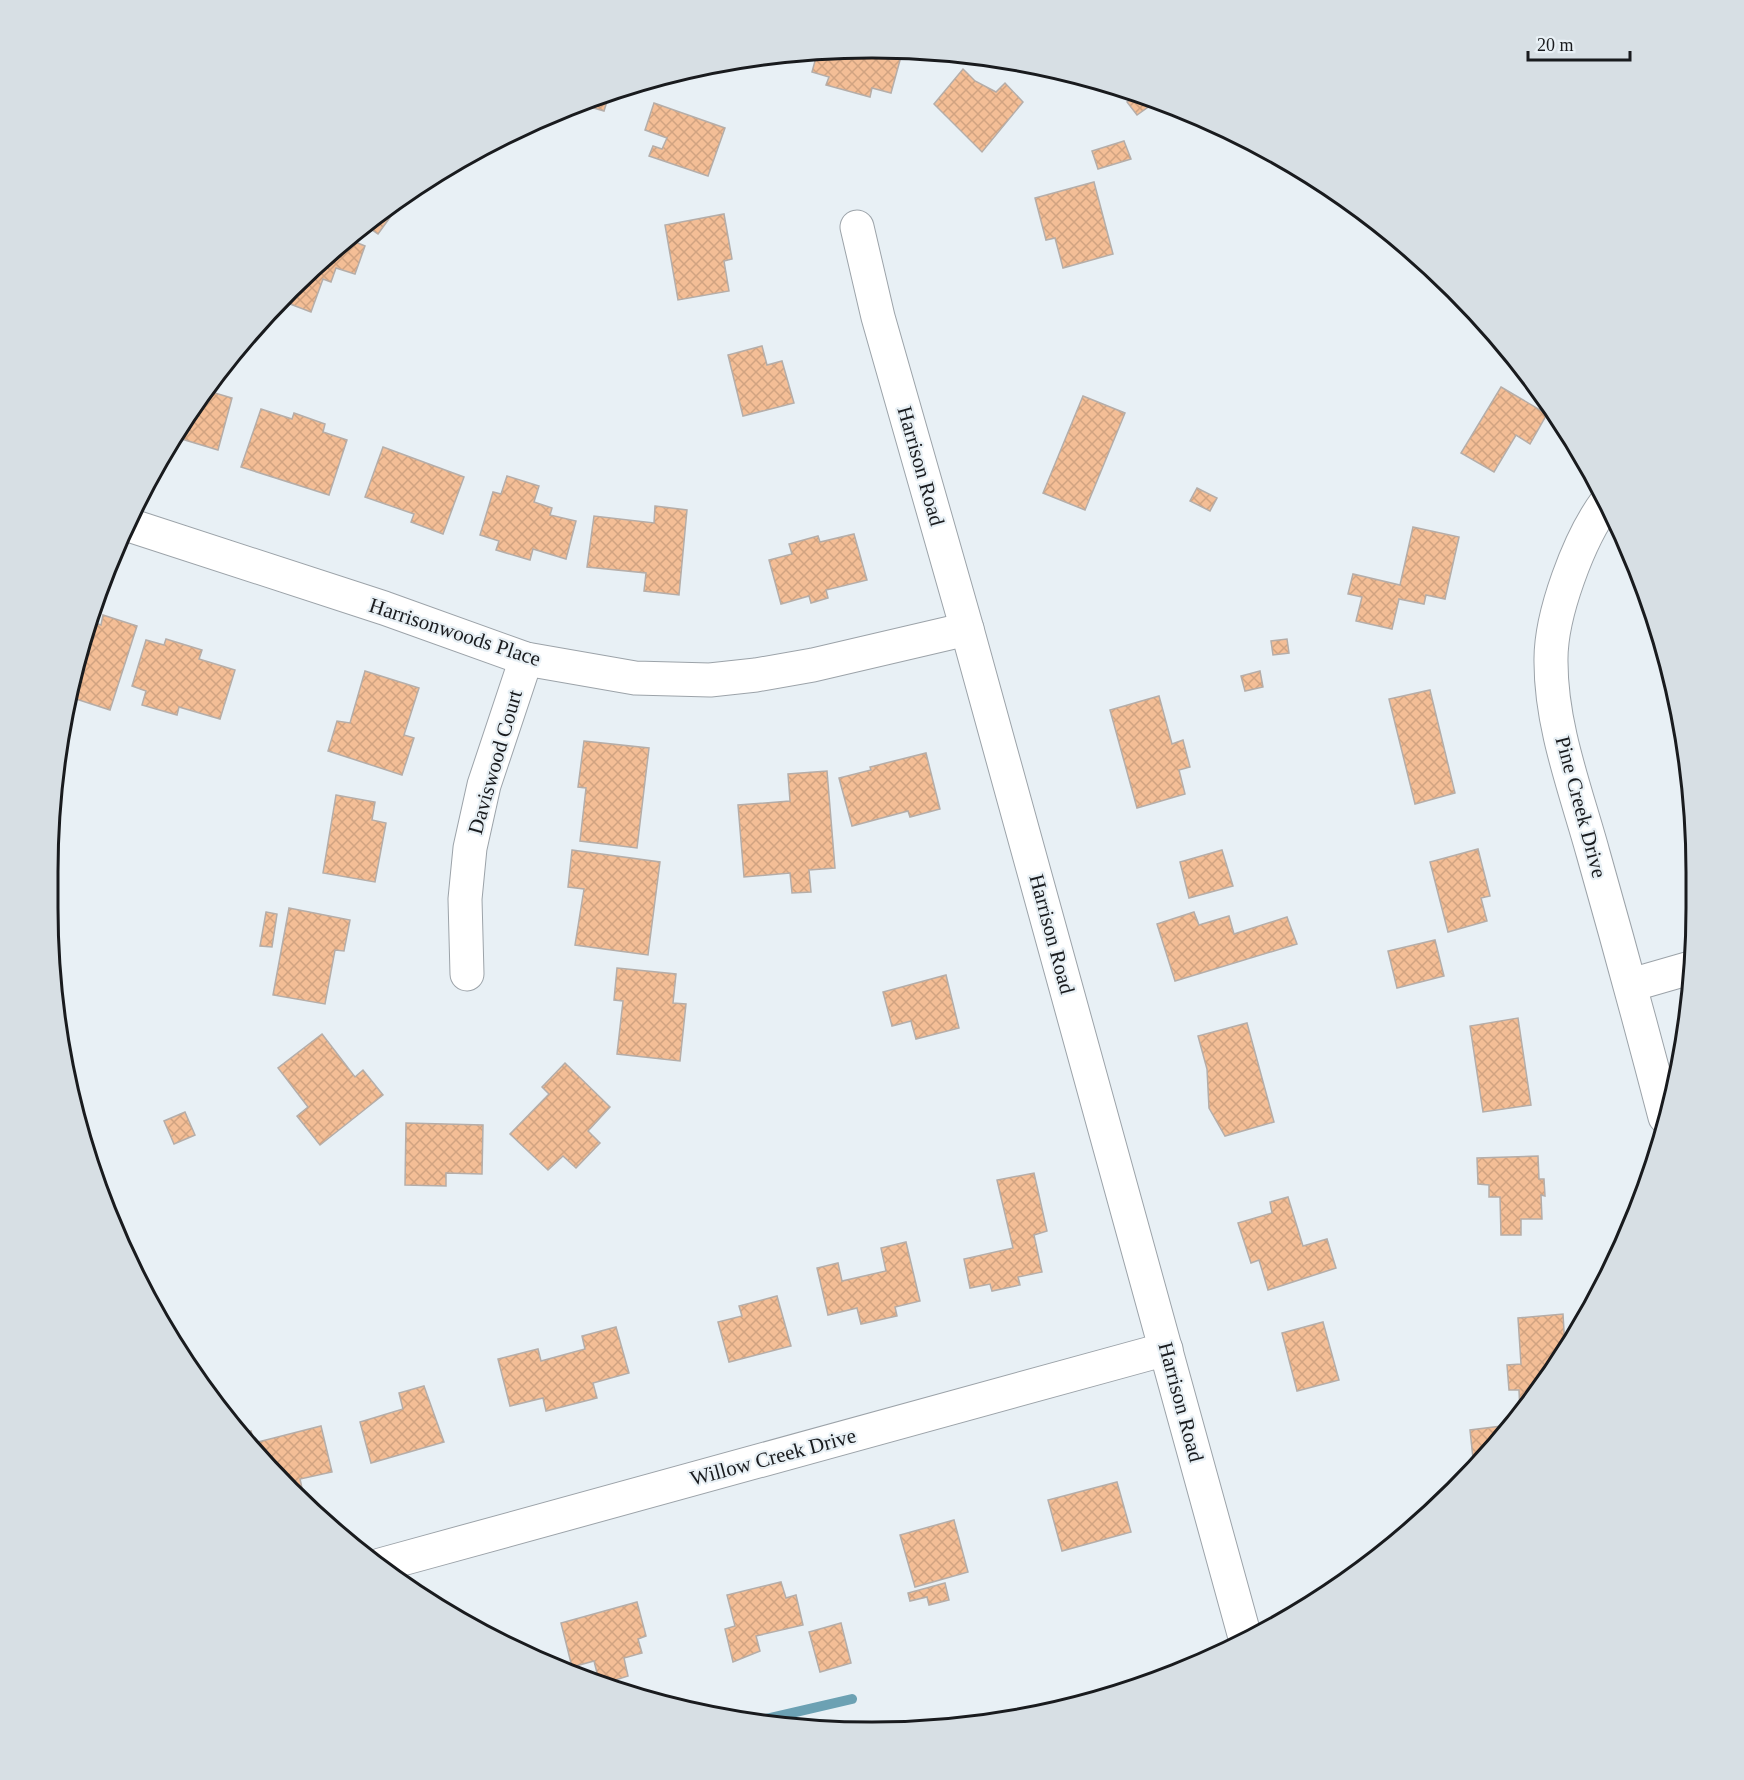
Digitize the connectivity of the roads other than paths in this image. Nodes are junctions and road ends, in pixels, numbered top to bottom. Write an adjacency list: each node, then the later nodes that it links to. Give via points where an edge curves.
1 (856, 227): 4 (street, Harrison Road)
2 (1600, 509): 8 (street, Pine Creek Drive, via 1571,569 1557,614 1551,660 1552,691 1560,736)
3 (135, 527): 5 (street, Harrisonwoods Place)
4 (967, 629): 5 (street, Harrisonwoods Place, via 813,665 710,680 634,678); 10 (street, Harrison Road)
5 (526, 659): 7 (street, Daviswood Court, via 484,785 470,848 465,899)
6 (1683, 970): 8 (street)
7 (467, 974)
8 (1631, 985): 9 (street, Pine Creek Drive)
9 (1662, 1104)
10 (1166, 1348): 11 (street, Willow Creek Drive); 12 (street, Harrison Road)
11 (390, 1562)
12 (1244, 1632)

